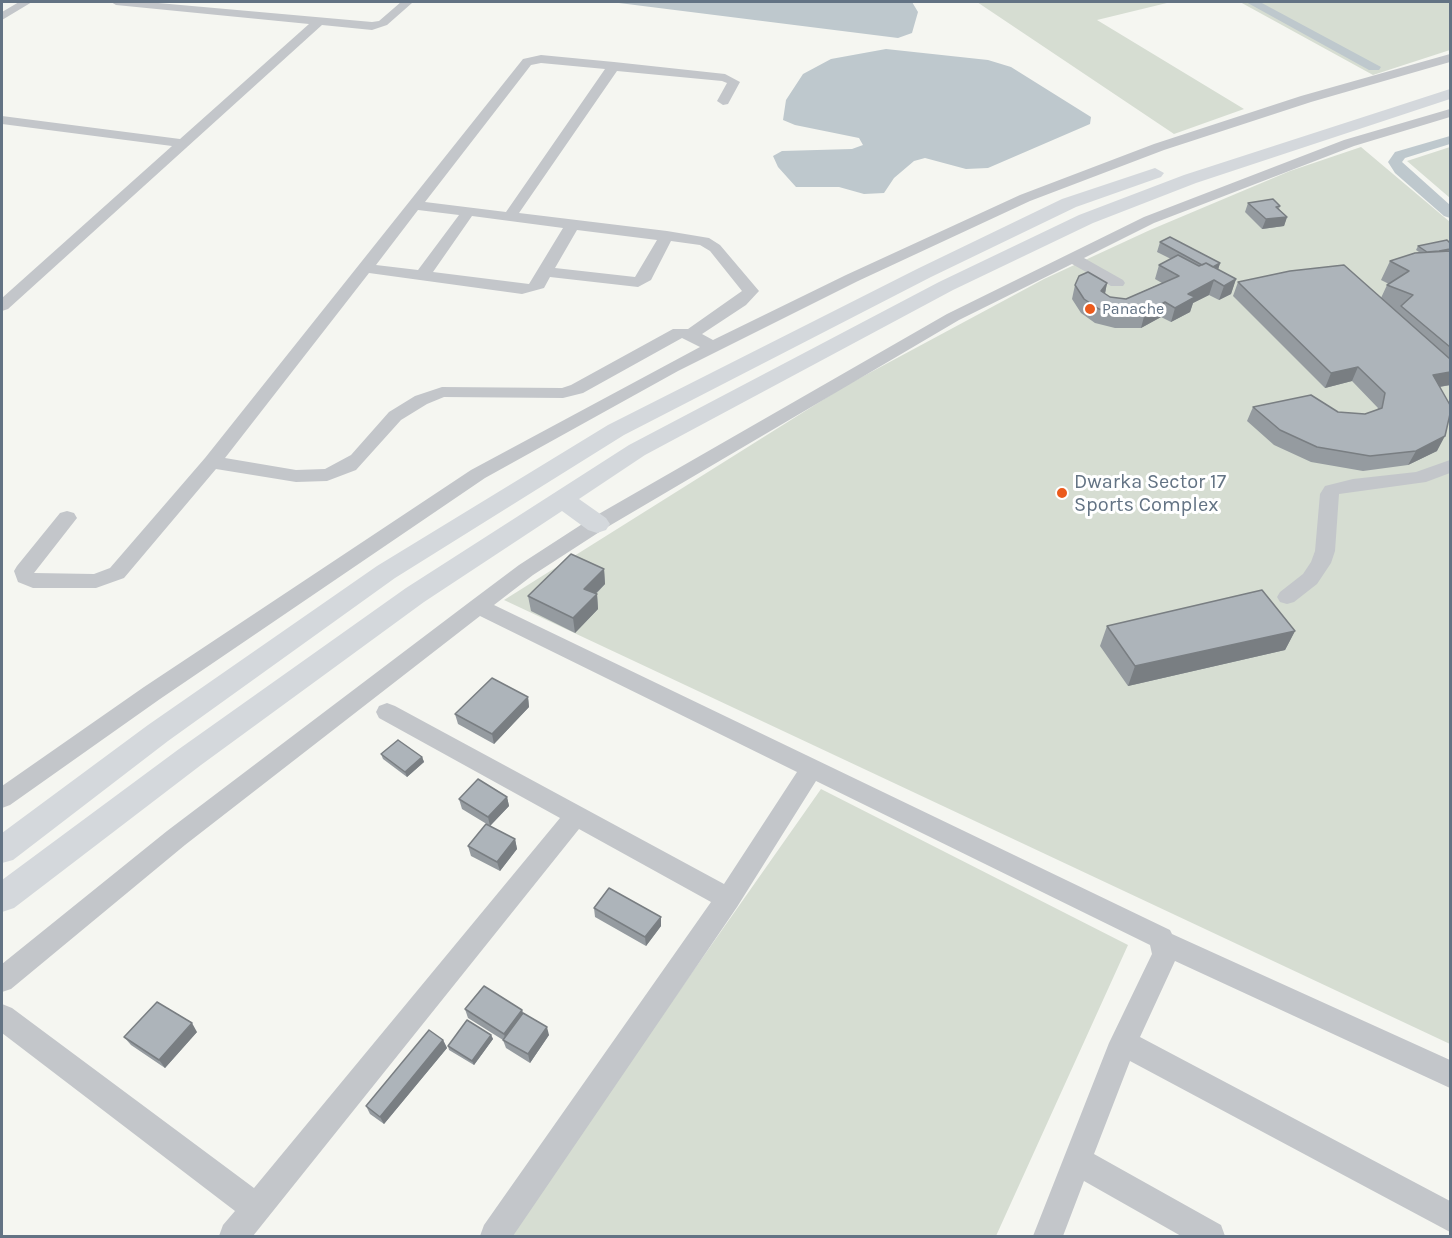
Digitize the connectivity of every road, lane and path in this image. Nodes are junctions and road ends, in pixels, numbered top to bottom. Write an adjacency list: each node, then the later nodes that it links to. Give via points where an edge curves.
1 (26, 2): 4 (street)
2 (116, 2): 5 (street)
3 (406, 3): 5 (street, via 378,26)
4 (2, 17)
5 (319, 21): 13 (street)
6 (1450, 58): 26 (street, via 1159,147 1025,198)
7 (614, 66): 10 (street, via 731,79 734,82); 14 (street, via 541,59 527,62); 16 (street)
8 (1450, 79): 38 (main road, via 1282,129 1069,203 616,430 386,572 158,733)
9 (1450, 94): 29 (main road, via 1190,179 1086,219 794,364 637,450)
10 (723, 101)
11 (1450, 113): 19 (street, via 1304,160 1149,220)
12 (2, 120): 13 (street)
13 (183, 143): 24 (street)
14 (416, 205): 15 (street); 20 (street)
15 (469, 212): 16 (street); 22 (street)
16 (510, 216): 17 (street)
17 (573, 224): 18 (street); 21 (street)
18 (667, 235): 21 (street, via 645,277 638,282); 25 (street, via 709,243 751,291)
19 (1073, 258): 23 (street); 31 (street, via 953,317)
20 (367, 268): 22 (street); 27 (street)
21 (546, 272): 22 (street, via 538,285 522,290)
22 (422, 276)
23 (1117, 283)
24 (2, 306)
25 (691, 334): 26 (street); 27 (street, via 679,333 569,392 457,390 421,400 395,416 349,466 327,475 296,476)
26 (713, 347): 36 (street, via 478,474)
27 (212, 462): 30 (street, via 117,573 96,581 33,581 25,577 24,571)
28 (1450, 466): 32 (street, via 1419,478 1353,484 1332,490 1321,563 1310,579)
29 (562, 499): 31 (main road); 39 (main road, via 415,595)
30 (67, 518)
31 (597, 524): 33 (street)
32 (1287, 597)
33 (478, 606): 35 (street); 42 (street, via 176,838)
34 (387, 712): 37 (street)
35 (812, 770): 40 (street); 41 (street, via 1155,934)
36 (2, 798)
37 (576, 816): 40 (street); 47 (street)
38 (2, 850)
39 (2, 898)
40 (728, 899): 50 (street)
41 (1162, 942): 44 (street, via 1165,954); 45 (street)
42 (2, 980)
43 (2, 1017): 47 (street)
44 (1123, 1043): 46 (street); 48 (street)
45 (1450, 1074)
46 (1077, 1161): 51 (street); 52 (street)
47 (256, 1208): 49 (street)
48 (1450, 1217)
49 (234, 1236)
50 (495, 1236)
51 (1047, 1236)
52 (1210, 1236)

